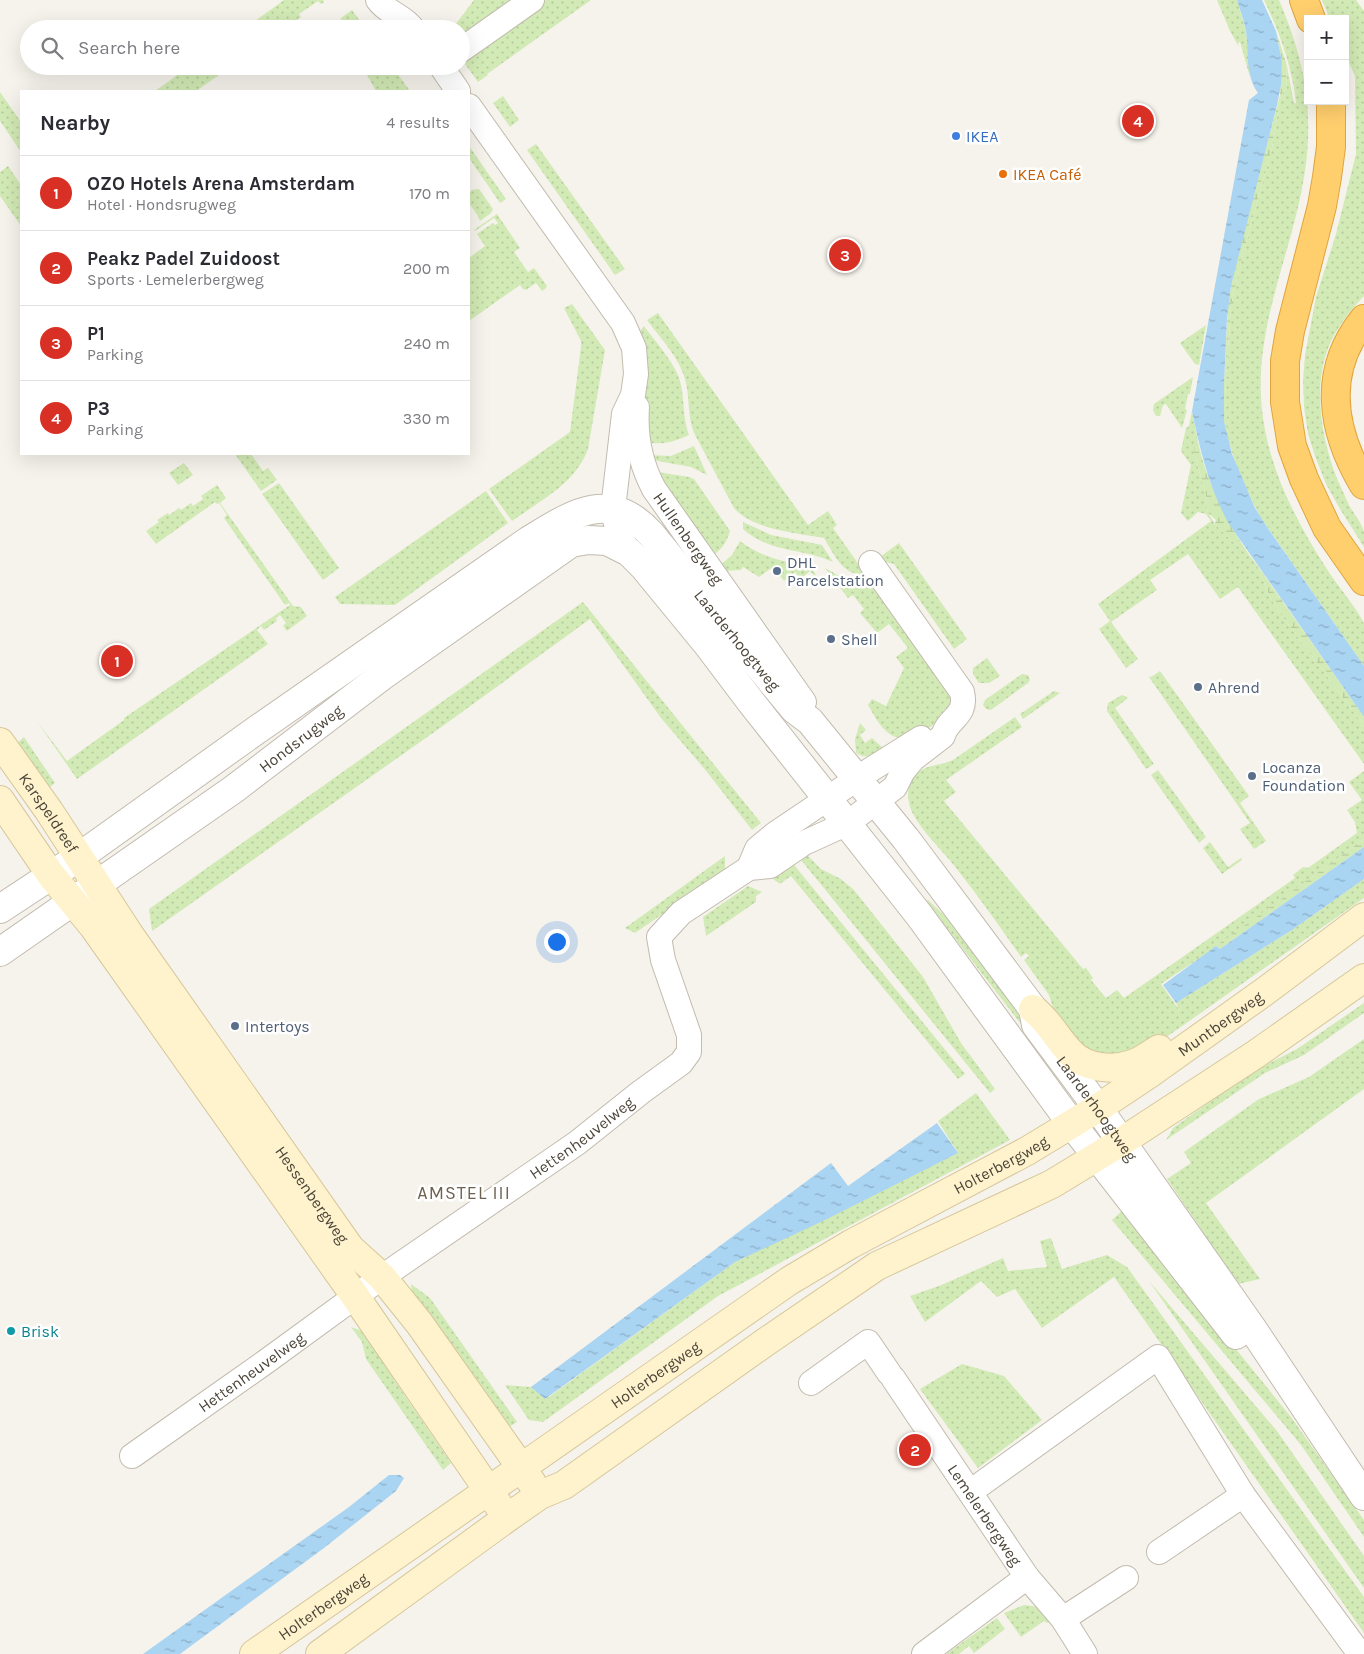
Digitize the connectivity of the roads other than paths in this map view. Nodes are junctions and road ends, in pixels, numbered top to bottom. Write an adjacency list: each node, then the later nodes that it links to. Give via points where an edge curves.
1 (378, 0): 5 (street, via 382,6)
2 (532, 0): 6 (street)
3 (1304, 0): 4 (highway)
4 (1310, 15)
5 (406, 20)
6 (470, 44)
7 (447, 75): 8 (street)
8 (457, 90)
9 (1331, 105): 17 (highway, via 1328,169 1322,206 1290,331 1285,361 1285,402 1292,446 1304,479 1328,528)
10 (470, 107): 12 (street, Hullenbergweg, via 623,323 635,356)
11 (1364, 319): 13 (highway, via 1344,350 1336,385 1342,436)
12 (633, 395): 14 (street, Hullenbergweg, via 624,414); 18 (street, Hullenbergweg, via 642,464 654,490 804,703)
13 (1364, 485)
14 (613, 510): 15 (street, Hullenbergweg, via 620,537); 18 (street, Laarderhoogtweg, via 631,515 642,524 794,709); 26 (street, Hondsrugweg, via 600,508 574,515 528,541)
15 (618, 546): 22 (street, Laarderhoogtweg, via 644,567); 29 (street, Hondsrugweg, via 588,540 571,543 382,676)
16 (871, 563): 19 (street, via 962,692 964,700 960,713)
17 (1364, 581)
18 (810, 720): 21 (street, Laarderhoogtweg)
19 (945, 729): 21 (street, via 935,728); 24 (street, via 943,736 913,759 895,787)
20 (0, 742): 26 (main road, Karspeldreef)
21 (857, 779): 22 (street); 24 (street, Laarderhoogtweg)
22 (828, 798): 25 (street, Laarderhoogtweg); 27 (street, Hettenheuvelweg, via 757,849)
23 (0, 800): 28 (main road, Karspeldreef)
24 (876, 802): 25 (street); 35 (street, Laarderhoogtweg)
25 (848, 823): 27 (street, Hettenheuvelweg, via 804,843 770,866); 38 (street, Laarderhoogtweg)
26 (79, 857): 28 (street, Hondsrugweg); 29 (main road, Karspeldreef)
27 (749, 868): 41 (street, Hettenheuvelweg, via 681,913 659,936 663,960 689,1035 689,1052 682,1063 578,1144)
28 (51, 875): 30 (main road, Karspeldreef); 31 (street, Hondsrugweg)
29 (97, 886): 30 (street, Hondsrugweg); 41 (main road, Hessenbergweg, via 350,1248)
30 (74, 902): 33 (street, Hondsrugweg); 42 (main road, Hessenbergweg)
31 (0, 909)
32 (1364, 917): 36 (main road, Muntbergweg)
33 (0, 952)
34 (1364, 978): 39 (main road, via 1256,1054)
35 (1033, 1009): 36 (main road, via 1073,1055 1100,1067 1134,1064 1162,1046); 37 (street, Laarderhoogtweg, via 1036,1025)
36 (1185, 1048): 37 (main road, Muntbergweg)
37 (1098, 1108): 38 (main road, Muntbergweg); 39 (street, Laarderhoogtweg)
38 (1072, 1123): 40 (street, Laarderhoogtweg); 46 (main road, Holterbergweg, via 789,1281)
39 (1121, 1142): 40 (main road); 44 (street, Laarderhoogtweg, via 1252,1328)
40 (1097, 1156): 44 (street, Laarderhoogtweg, via 1237,1337); 49 (main road, via 1052,1184 877,1266 564,1485)
41 (382, 1277): 42 (street, Hettenheuvelweg); 46 (main road, Hessenbergweg, via 419,1323)
42 (355, 1296): 45 (street, Hettenheuvelweg); 47 (main road, Hessenbergweg)
43 (811, 1383): 48 (street, Lemelerbergweg, via 868,1342)
44 (1313, 1422): 51 (street, Laarderhoogtweg)
45 (132, 1456)
46 (521, 1468): 47 (main road, Holterbergweg); 49 (main road, Hessenbergweg)
47 (489, 1490): 52 (main road, Hessenbergweg); 57 (main road, Holterbergweg)
48 (970, 1492): 50 (street, via 1158,1358); 54 (street, Lemelerbergweg)
49 (540, 1495): 52 (main road)
50 (1243, 1495): 53 (street); 61 (street)
51 (1364, 1496)
52 (507, 1518): 58 (main road)
53 (1159, 1552)
54 (1027, 1578): 56 (street, Lemelerbergweg); 59 (street, Lemelerbergweg)
55 (1126, 1578): 56 (street)
56 (1063, 1619): 60 (street, Lemelerbergweg)
57 (254, 1654)
58 (320, 1654)
59 (924, 1654)
60 (1085, 1654)
61 (1360, 1654)

